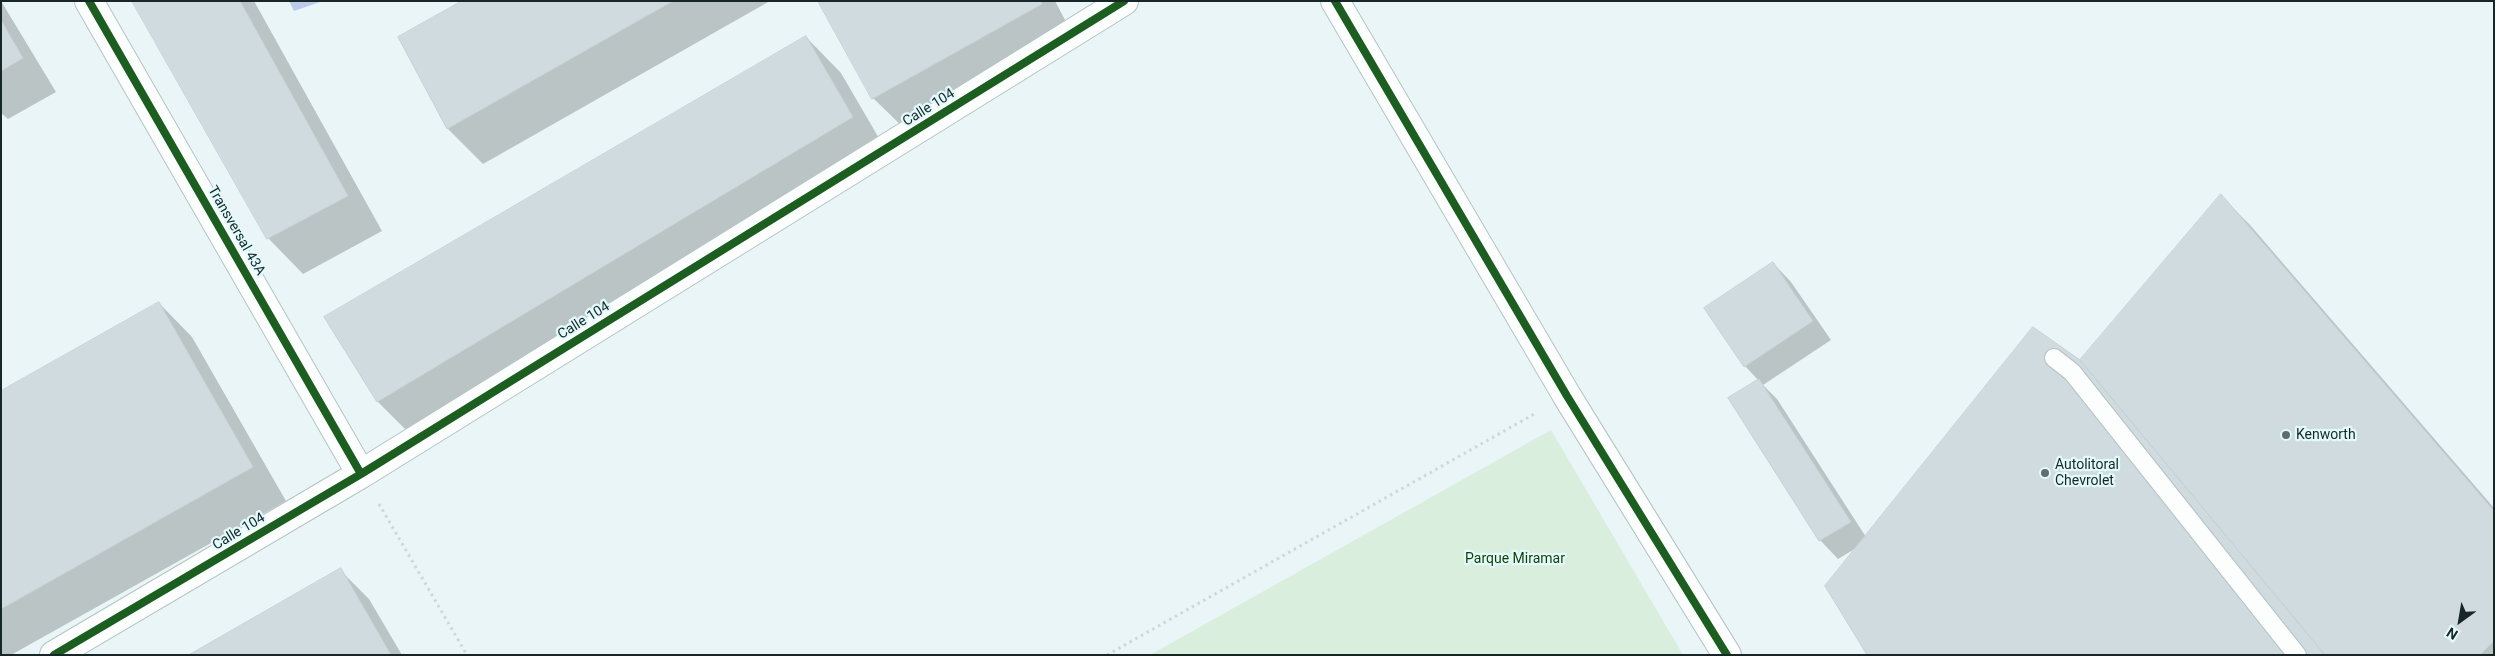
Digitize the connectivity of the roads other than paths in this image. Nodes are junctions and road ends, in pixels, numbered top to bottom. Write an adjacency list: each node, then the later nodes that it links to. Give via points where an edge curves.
1 (89, 1): 5 (street, Transversal 43A)
2 (1335, 1): 7 (street, via 1567,396)
3 (1121, 2): 5 (street, Calle 104)
4 (2054, 358): 8 (lane, via 2072,372)
5 (361, 474): 6 (street, Calle 104)
6 (54, 655)
7 (1727, 655)
8 (2297, 655)

